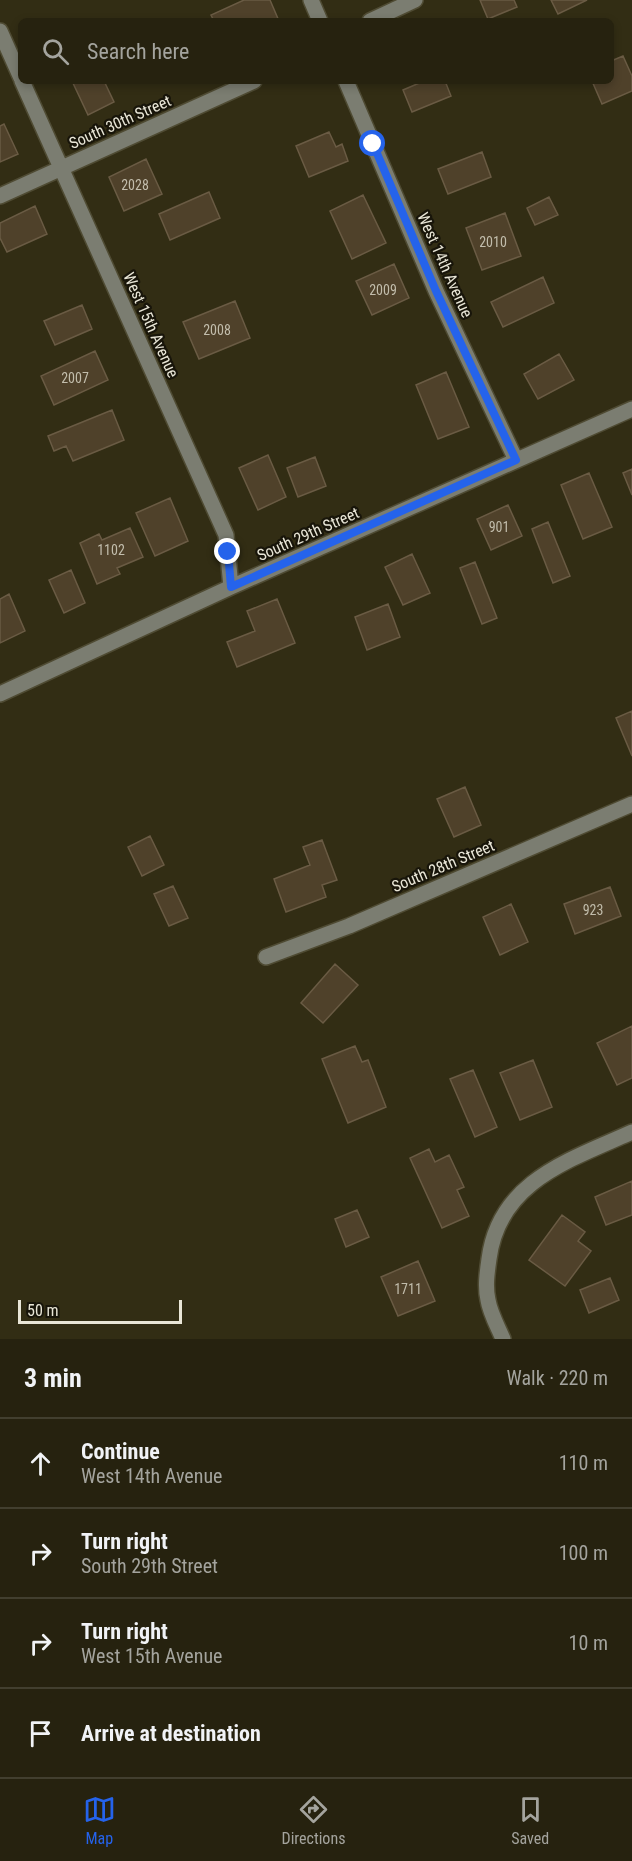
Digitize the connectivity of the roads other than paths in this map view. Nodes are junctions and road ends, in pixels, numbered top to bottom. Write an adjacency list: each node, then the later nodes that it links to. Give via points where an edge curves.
1 (310, 0): 3 (street)
2 (415, 0): 4 (street)
3 (319, 18)
4 (376, 18)
5 (0, 31): 6 (street, West 15th Avenue)
6 (18, 71)
7 (24, 84): 10 (street, West 15th Avenue)
8 (247, 84): 10 (street, South 30th Street)
9 (347, 84): 13 (street, West 14th Avenue, via 436,291)
10 (61, 168): 11 (street, South 30th Street); 14 (street, West 15th Avenue, via 226,535)
11 (0, 195)
12 (632, 409): 13 (street, South 29th Street)
13 (516, 460): 14 (street, South 29th Street)
14 (231, 587): 15 (street, South 29th Street)
15 (0, 694)
16 (632, 804): 17 (street, South 28th Street, via 349,926)
17 (266, 957)
18 (632, 1132): 19 (street, via 556,1166 531,1182 506,1211 491,1243 486,1279 488,1302)
19 (503, 1339)

